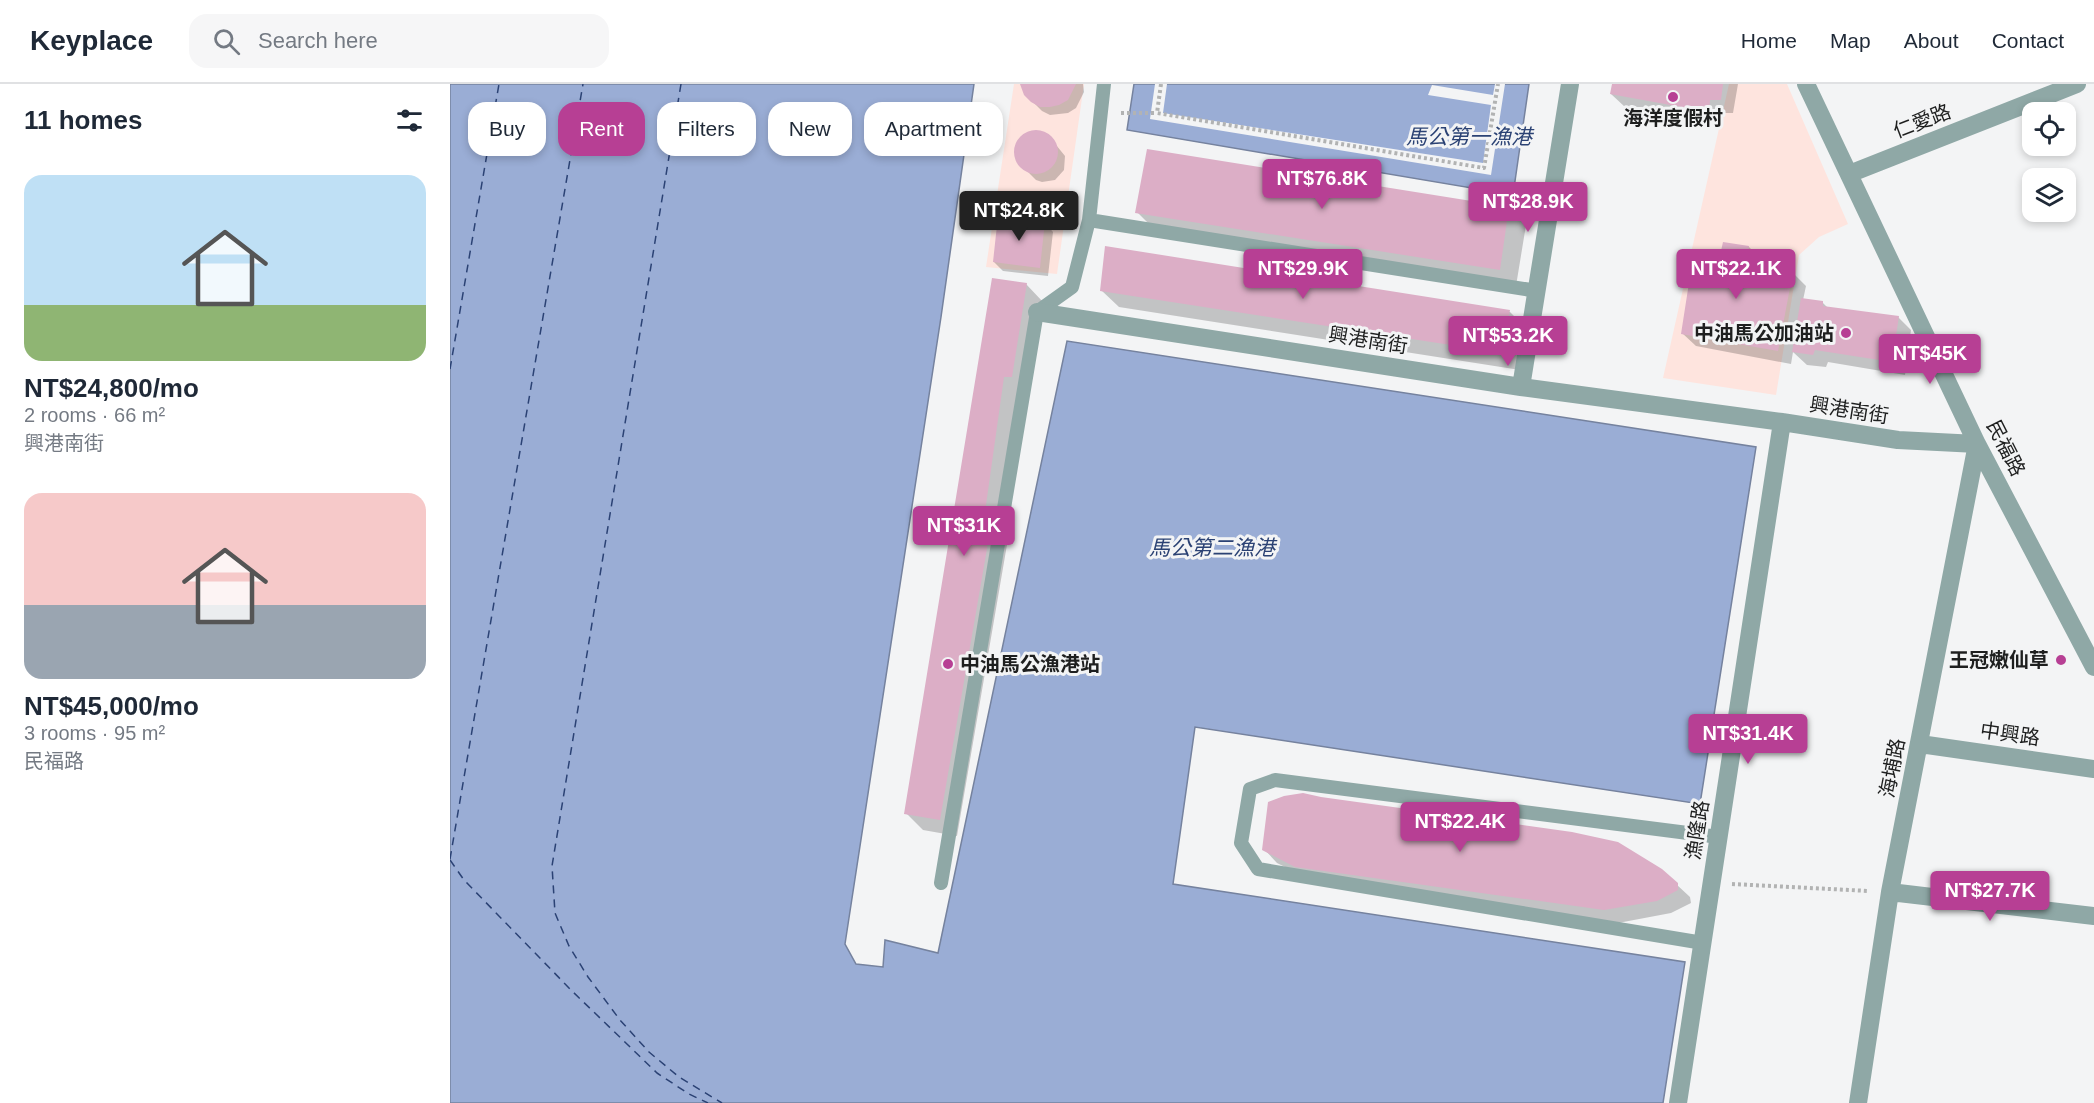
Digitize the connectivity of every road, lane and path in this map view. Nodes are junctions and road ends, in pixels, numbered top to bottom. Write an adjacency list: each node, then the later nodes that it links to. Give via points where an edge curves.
1 (1104, 84): 10 (lane)
2 (1161, 84): 8 (path)
3 (1498, 84): 8 (path, via 1484,168)
4 (1570, 84): 11 (street)
5 (1806, 84): 9 (street, 民福路)
6 (2077, 84): 9 (street, 仁愛路)
7 (1116, 113): 8 (path)
8 (1155, 113)
9 (1849, 174): 15 (street, 民福路)
10 (1089, 220): 11 (lane); 12 (lane, via 1072,287)
11 (1537, 291): 13 (street)
12 (1037, 312): 13 (street, 興港南街); 20 (lane)
13 (1521, 387): 14 (street, 興港南街)
14 (1782, 422): 15 (street, 興港南街, via 1898,441); 19 (street, 漁隆路)
15 (1977, 444): 16 (street, 民福路); 17 (street, 海埔路)
16 (2094, 667)
17 (1920, 744): 18 (street, 中興路); 22 (street, 海埔路)
18 (2094, 769)
19 (1719, 837): 21 (street, 漁隆路); 24 (lane, via 1275,780 1250,789 1241,843 1258,869)
20 (941, 883)
21 (1712, 883): 22 (path); 24 (street, 漁隆路)
22 (1890, 892): 23 (street); 26 (street, 海埔路)
23 (2094, 916)
24 (1702, 943): 25 (street, 漁隆路)
25 (1678, 1103)
26 (1858, 1103)

